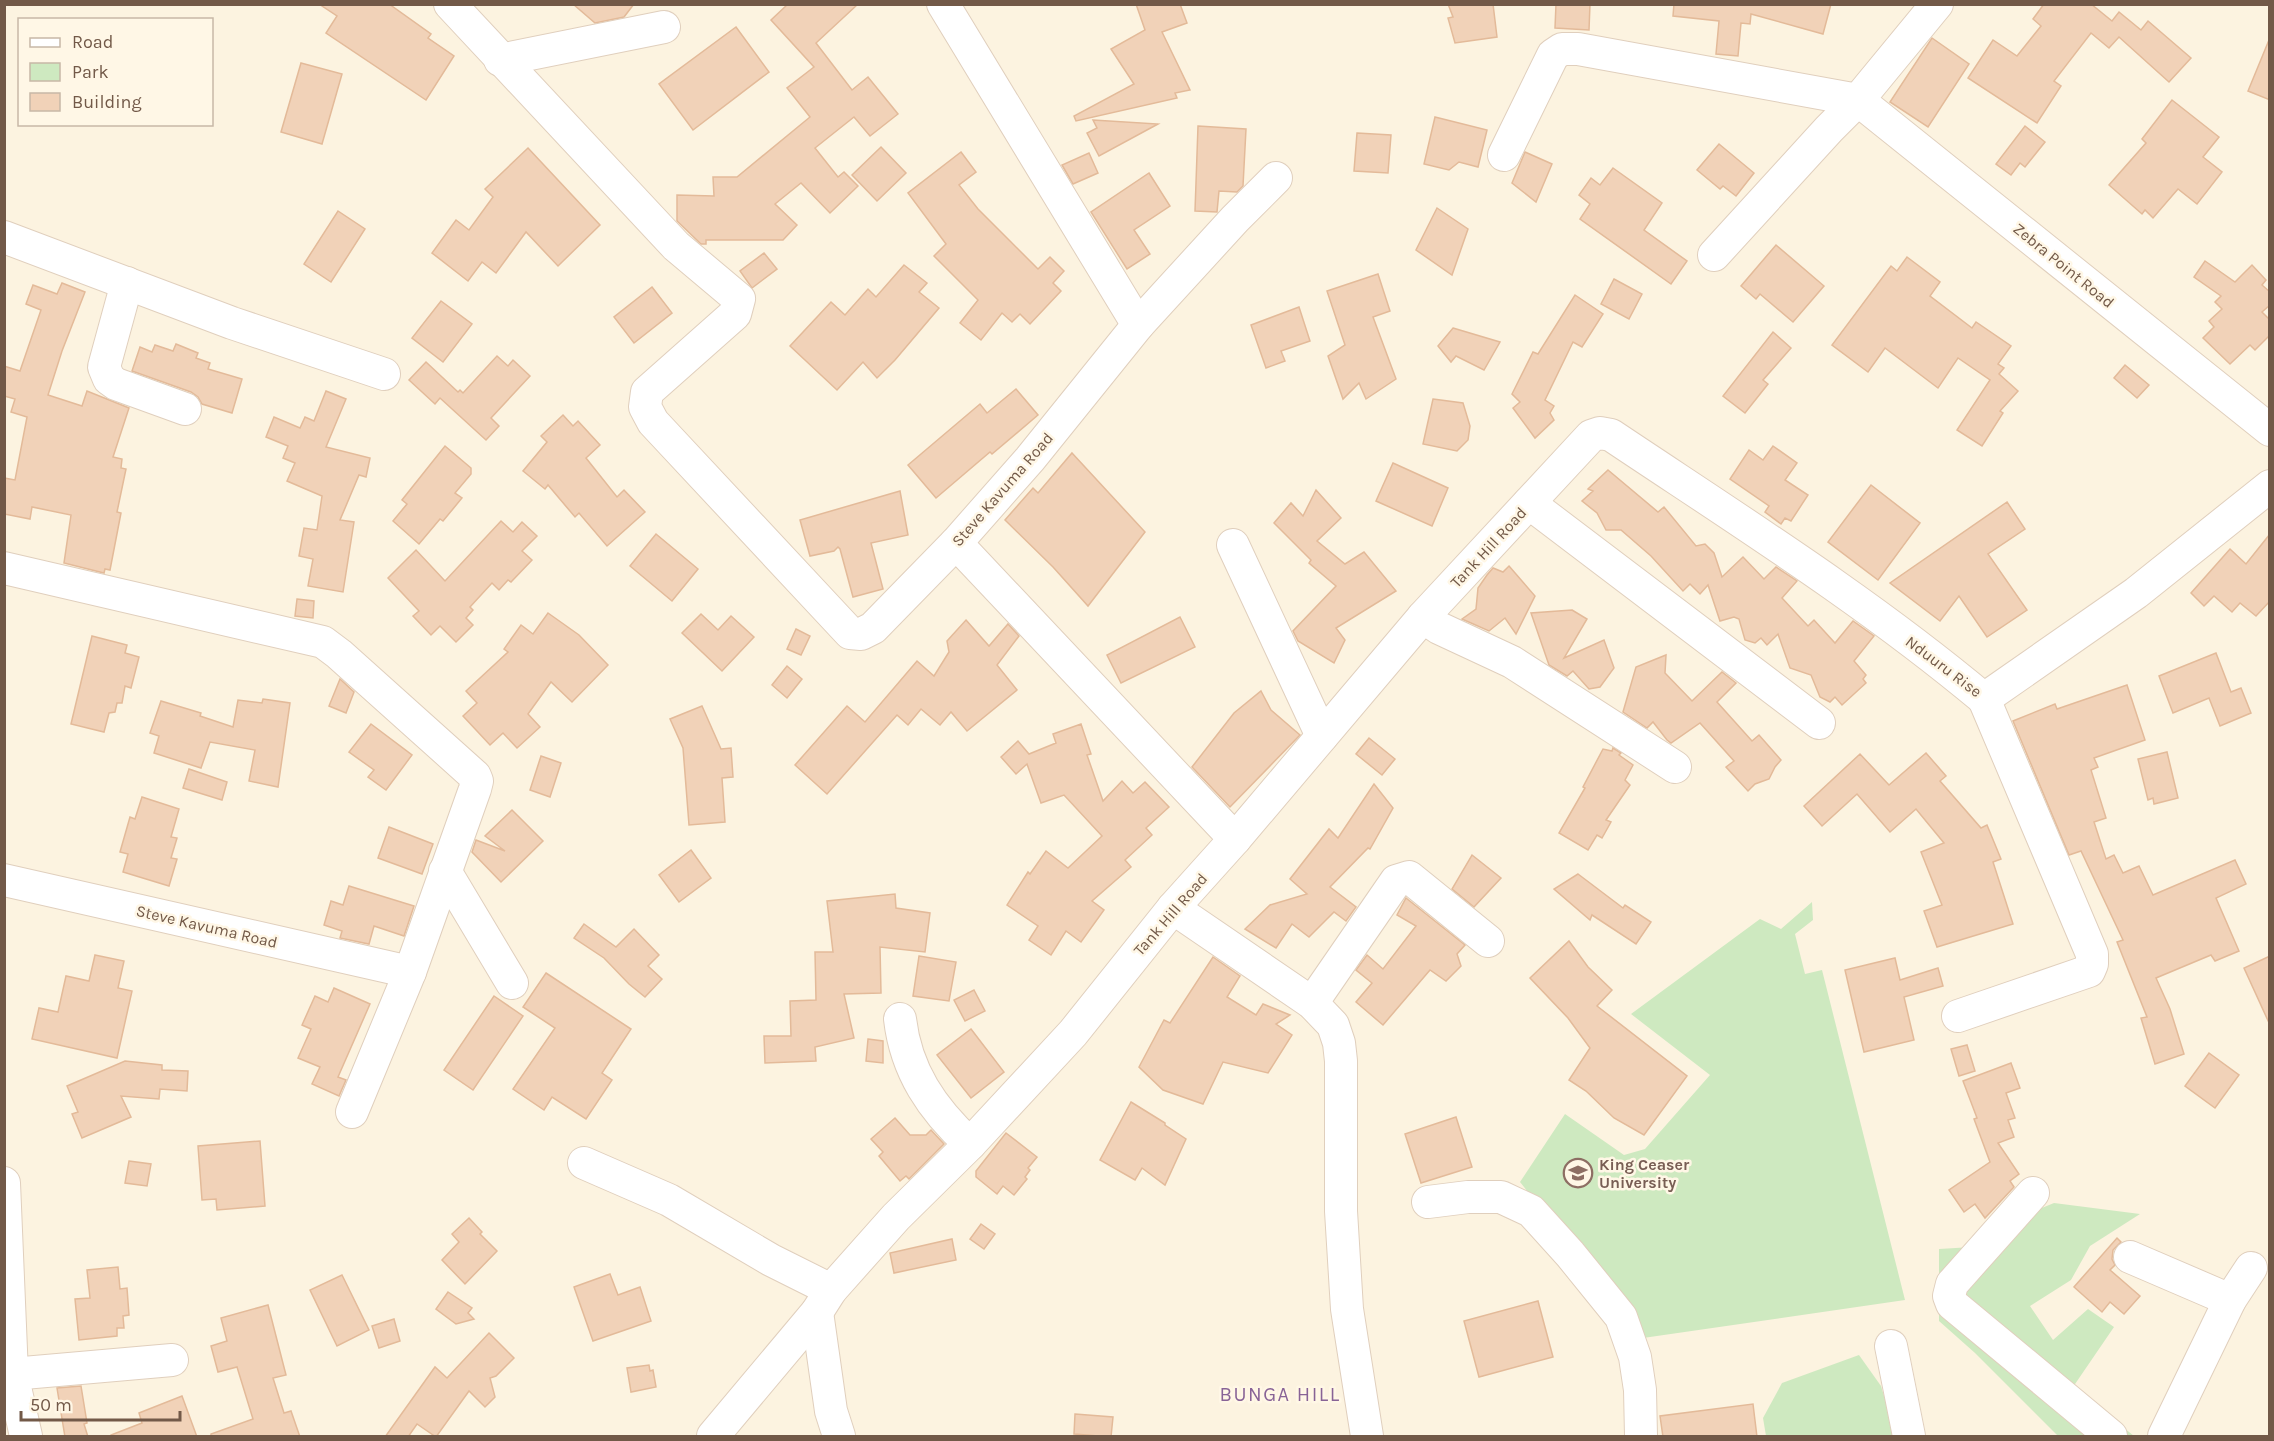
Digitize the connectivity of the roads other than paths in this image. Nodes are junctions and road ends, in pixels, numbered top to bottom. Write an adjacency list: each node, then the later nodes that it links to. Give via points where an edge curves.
1 (450, 4): 5 (street)
2 (943, 4): 12 (street)
3 (1937, 4): 6 (street)
4 (664, 27): 5 (street)
5 (500, 60): 19 (street, Steve Kavuma Road, via 676,246 739,299 735,314 647,392 645,407 653,422 850,633 861,634 873,628)
6 (1858, 100): 7 (street, via 1562,49 1552,55); 10 (street); 15 (street, Zebra Point Road)
7 (1504, 155)
8 (1276, 178): 12 (street, Steve Kavuma Road)
9 (4, 237): 11 (street)
10 (1714, 255)
11 (127, 283): 13 (street); 14 (street, via 104,367 109,379)
12 (1138, 325): 19 (street, Steve Kavuma Road)
13 (384, 374)
14 (185, 409)
15 (2270, 430)
16 (1611, 435): 18 (street, Tank Hill Road, via 1591,436); 23 (street, Nduuru Rise, via 1834,584)
17 (2270, 486): 23 (street, Nduuru Rise, via 2136,593)
18 (1529, 503): 22 (street, Tank Hill Road); 24 (street)
19 (956, 543): 27 (street)
20 (1233, 545): 25 (street)
21 (4, 568): 28 (street, via 323,642 332,648 475,776 476,789)
22 (1423, 617): 25 (street, Tank Hill Road); 26 (street, via 1512,662)
23 (1984, 699): 35 (street, via 2092,954 2092,964 2089,971)
24 (1819, 723)
25 (1322, 736): 27 (street, Tank Hill Road)
26 (1675, 767)
27 (1235, 839): 30 (street, Tank Hill Road)
28 (446, 871): 32 (street); 33 (street)
29 (4, 880): 32 (street, Steve Kavuma Road)
30 (1173, 909): 34 (street); 38 (street, Tank Hill Road, via 1073,1033)
31 (1488, 942): 34 (street, via 1409,877 1402,878)
32 (410, 972): 37 (street)
33 (512, 983)
34 (1312, 1003): 53 (street, via 1334,1025 1339,1042 1341,1211 1347,1309)
35 (1958, 1016)
36 (900, 1019): 38 (street, via 914,1073 930,1100)
37 (352, 1112)
38 (970, 1144): 46 (street, Tank Hill Road, via 896,1217)
39 (584, 1163): 46 (street, via 669,1200 771,1260)
40 (4, 1183): 49 (street)
41 (2033, 1193): 56 (street, via 1952,1284 1948,1296 1952,1304)
42 (1428, 1202): 54 (street, via 1501,1197 1531,1211 1570,1254 1621,1317 1635,1357)
43 (2130, 1257): 45 (street)
44 (2251, 1268): 45 (street)
45 (2230, 1300): 57 (street)
46 (824, 1301): 51 (street, Tank Hill Road); 52 (street, via 831,1411)
47 (1891, 1346): 55 (street)
48 (172, 1360): 49 (street)
49 (12, 1374): 50 (street)
50 (26, 1437)
51 (713, 1437)
52 (839, 1437)
53 (1367, 1437)
54 (1641, 1437)
55 (1909, 1437)
56 (2111, 1437)
57 (2164, 1437)

